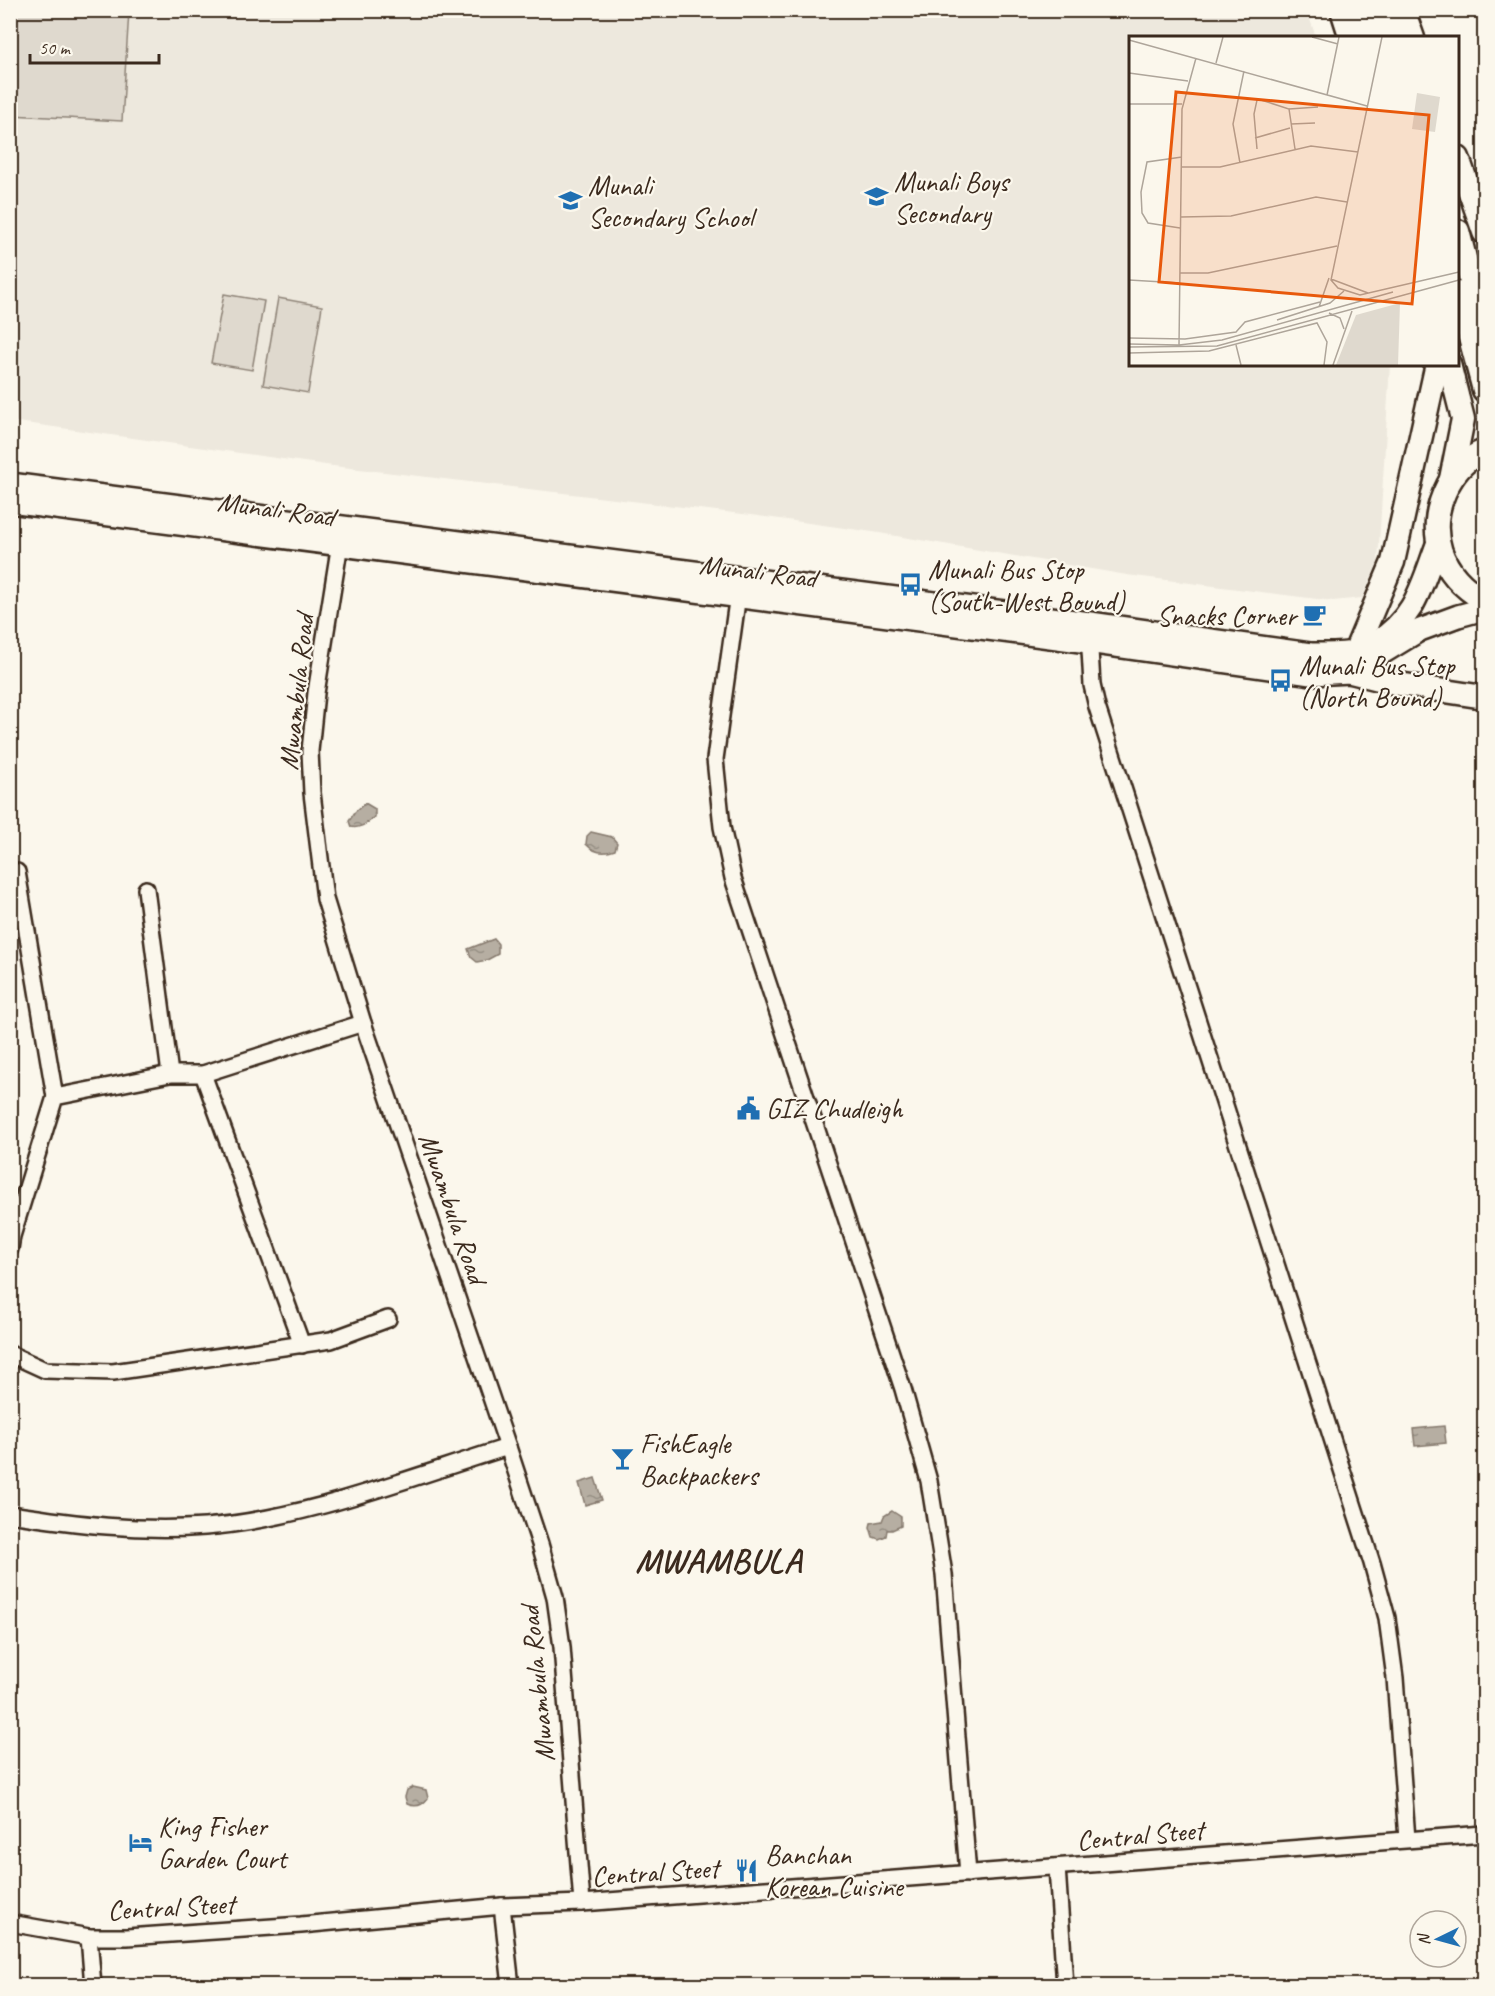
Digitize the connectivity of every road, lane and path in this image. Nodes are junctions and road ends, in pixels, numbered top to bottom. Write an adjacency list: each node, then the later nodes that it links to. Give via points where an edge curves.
1 (1342, 10): 5 (main road)
2 (1364, 10): 6 (main road)
3 (1384, 10): 7 (main road)
4 (1403, 10): 8 (main road)
5 (1350, 36)
6 (1372, 36)
7 (1393, 36)
8 (1412, 36)
9 (1459, 161): 10 (main road)
10 (1485, 232)
11 (1459, 235): 13 (main road)
12 (1459, 297): 16 (main road)
13 (1485, 332)
14 (1437, 366): 27 (main road, via 1393,562)
15 (1450, 366): 18 (main road, via 1463,419)
16 (1485, 390)
17 (1485, 451): 18 (main road, via 1462,465)
18 (1450, 480): 22 (main road, via 1440,500)
19 (10, 484): 21 (main road, Munali Road)
20 (10, 502): 21 (main road, Munali Road)
21 (341, 537): 23 (main road, Munali Road); 31 (street, Mwambula Road, via 310,751 325,899)
22 (1438, 542): 24 (main road, via 1453,575); 27 (main road, Munali Road, via 1409,614 1388,635 1360,651)
23 (739, 588): 26 (main road, Munali Road); 44 (street, via 715,759 722,827 733,878 903,1389 928,1481 944,1574)
24 (1485, 600)
25 (1485, 609): 27 (main road, Munali Road, via 1420,630)
26 (1089, 633): 27 (main road, Munali Road, via 1311,654); 42 (street, via 1097,707 1387,1618)
27 (1349, 666): 28 (main road, via 1399,684)
28 (1485, 697)
29 (17, 872): 34 (street)
30 (146, 889): 32 (street)
31 (363, 1023): 33 (street); 39 (street, Mwambula Road)
32 (170, 1074): 33 (street); 34 (street)
33 (203, 1074): 37 (street)
34 (55, 1097): 35 (street)
35 (10, 1249)
36 (388, 1319): 37 (street, via 332,1340)
37 (302, 1345): 38 (street, via 112,1372 45,1370)
38 (10, 1354)
39 (508, 1447): 40 (street, via 340,1500 268,1518 206,1527 81,1525); 45 (street, Mwambula Road, via 555,1597)
40 (10, 1514)
41 (1485, 1834): 42 (street, Central Steet)
42 (1407, 1839): 43 (street, Central Steet)
43 (1057, 1867): 44 (street, Central Steet); 51 (street)
44 (968, 1874): 45 (street, Central Steet)
45 (582, 1903): 46 (street, Central Steet)
46 (502, 1906): 48 (street, Central Steet, via 301,1925); 50 (street)
47 (10, 1923): 48 (street, Central Steet)
48 (89, 1937): 49 (street)
49 (93, 1986)
50 (511, 1986)
51 (1065, 1986)

